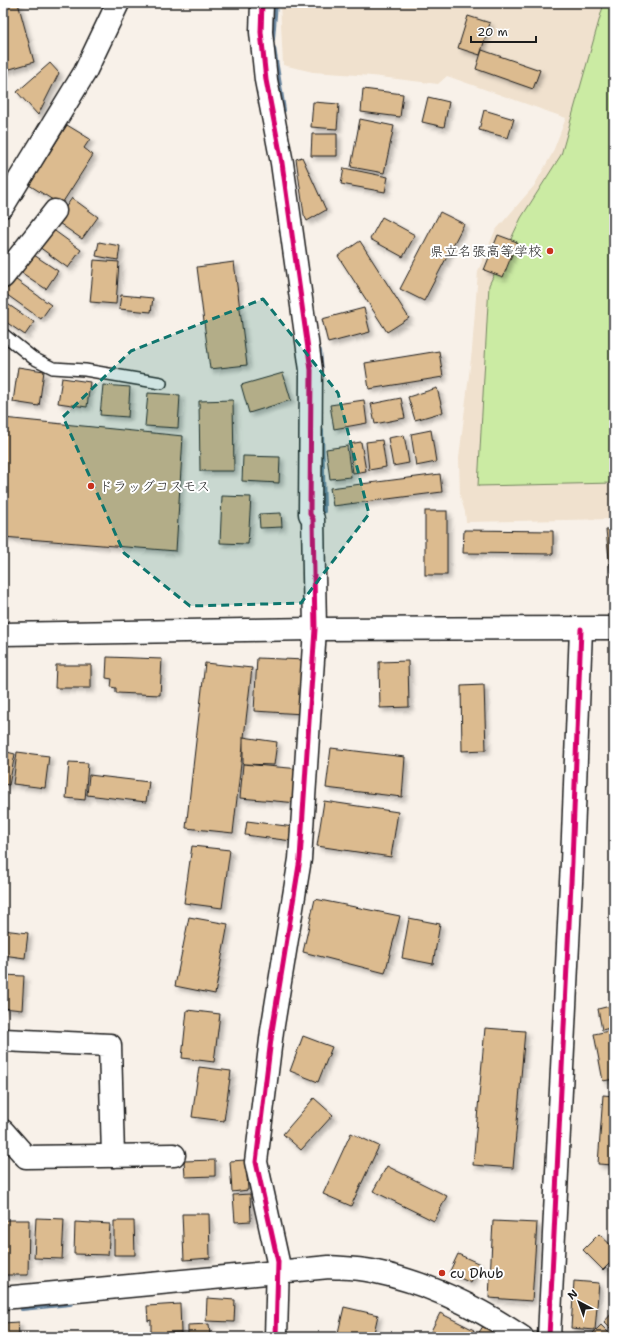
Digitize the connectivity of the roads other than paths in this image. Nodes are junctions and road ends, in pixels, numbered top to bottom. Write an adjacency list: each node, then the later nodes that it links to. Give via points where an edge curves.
1 (118, 3): 3 (street, via 85,72)
2 (262, 3): 10 (street, via 261,32 266,80 282,163 311,370 310,514 313,519)
3 (3, 206)
4 (55, 211): 5 (street)
5 (3, 277)
6 (3, 334): 7 (lane, via 33,358 53,368 85,370)
7 (161, 383)
8 (614, 628): 9 (street)
9 (581, 629): 10 (street); 20 (street)
10 (315, 630): 11 (street); 16 (street, via 300,859 272,1032 256,1162)
11 (3, 634)
12 (3, 1040): 15 (street, via 110,1045)
13 (3, 1131): 15 (street, via 26,1157)
14 (174, 1155): 15 (street)
15 (112, 1156)
16 (283, 1276): 17 (street); 18 (street); 19 (street, via 329,1266 370,1270 412,1281 462,1302)
17 (3, 1298)
18 (276, 1337)
19 (522, 1337)
20 (549, 1337)

